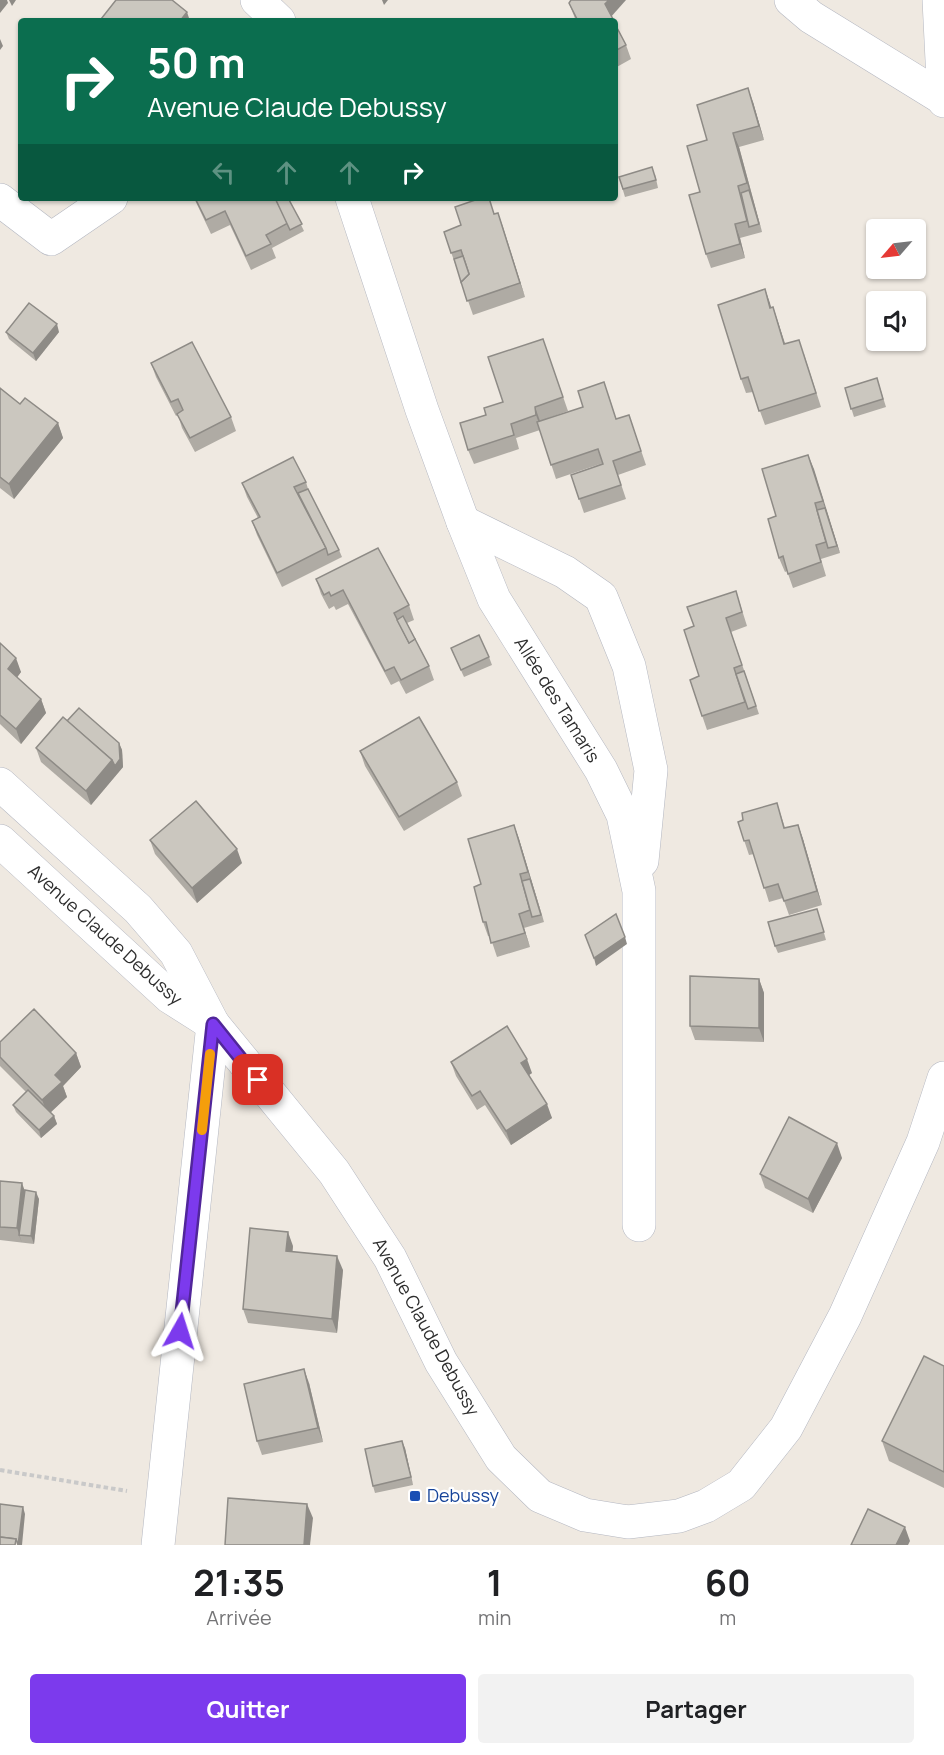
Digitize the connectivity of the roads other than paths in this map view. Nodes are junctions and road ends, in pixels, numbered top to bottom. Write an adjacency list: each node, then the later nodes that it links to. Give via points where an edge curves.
1 (257, 0): 4 (street)
2 (791, 0): 5 (street)
3 (939, 0): 5 (street)
4 (276, 18)
5 (944, 100)
6 (0, 200): 7 (street, via 51,239)
7 (107, 201)
8 (353, 201): 9 (street, Allée des Tamaris)
9 (462, 522): 12 (street, Allée des Tamaris, via 494,599 601,770 623,815); 12 (street, via 565,572 601,597 629,666 651,770)
10 (0, 784): 13 (street, Avenue Claude Debussy, via 138,909 177,953)
11 (0, 841): 13 (street, Avenue Claude Debussy, via 170,997)
12 (639, 891): 15 (street, Allée des Tamaris)
13 (213, 1024): 14 (street, Avenue Claude Debussy, via 334,1172 390,1258 441,1362 501,1458 540,1496 585,1515 628,1522 679,1516 715,1501 741,1485 786,1428 845,1316 923,1142); 16 (street)
14 (944, 1078)
15 (639, 1225)
16 (158, 1545)

